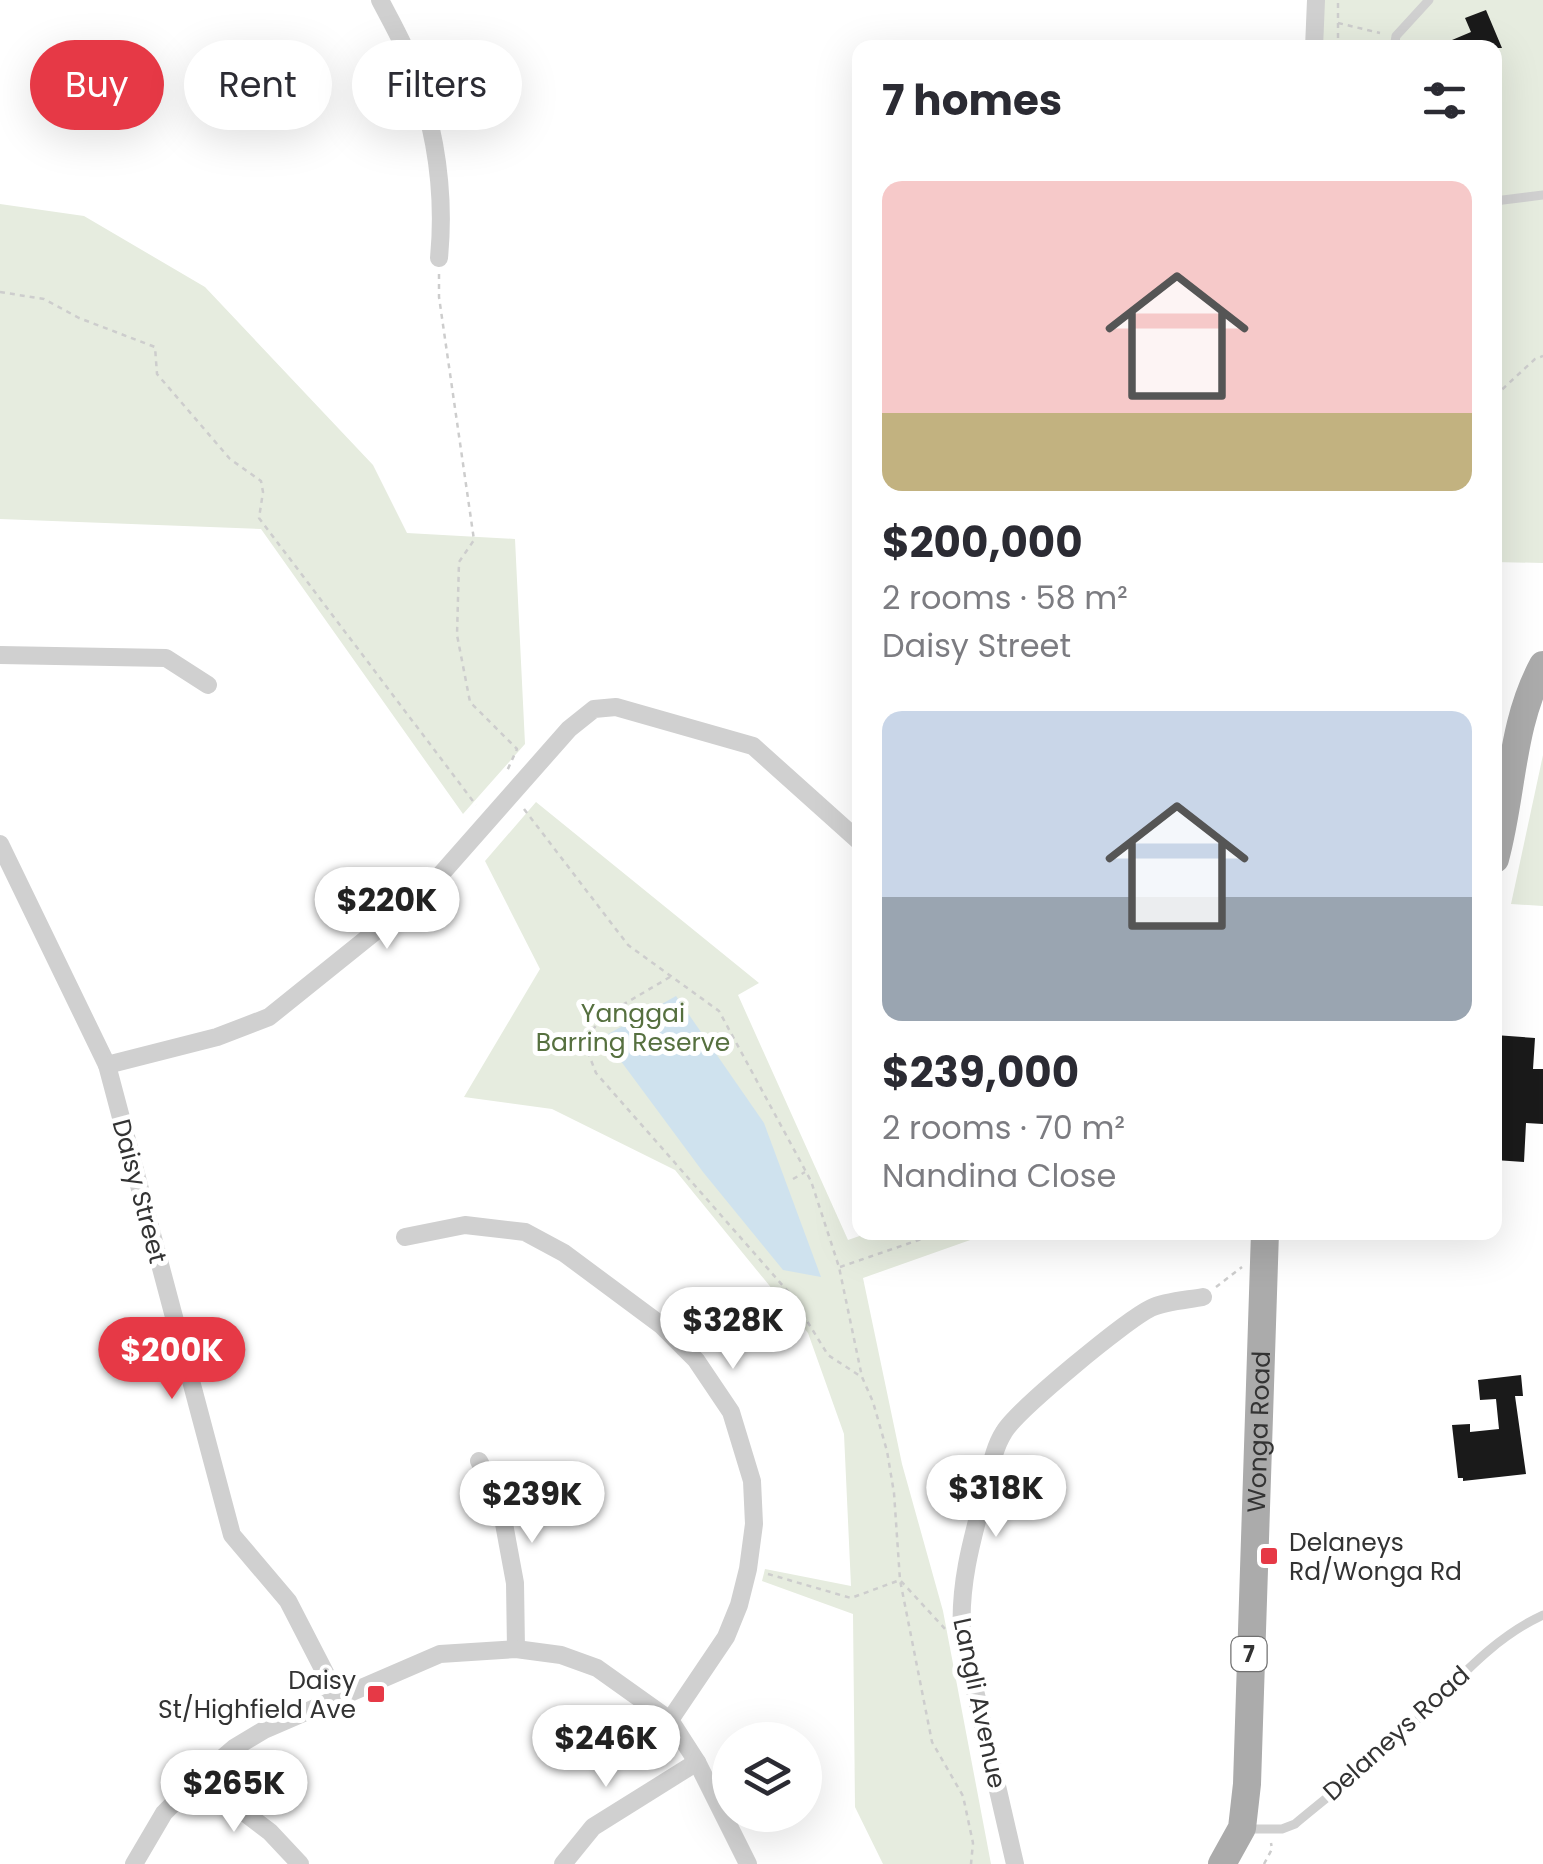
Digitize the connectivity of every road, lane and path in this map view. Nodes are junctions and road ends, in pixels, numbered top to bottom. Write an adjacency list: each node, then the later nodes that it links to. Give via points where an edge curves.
1 (380, 0): 12 (street, via 414,70 436,153)
2 (1316, 0): 6 (street)
3 (1338, 0): 5 (path)
4 (1429, 0): 9 (lane)
5 (1338, 22): 7 (path); 8 (path)
6 (1314, 40)
7 (1338, 40)
8 (1389, 40)
9 (1397, 40)
10 (1543, 195): 11 (lane)
11 (1502, 199)
12 (439, 258): 19 (path, via 474,540 459,562 458,635 470,702 517,749 506,766)
13 (0, 292): 21 (path, via 44,300 155,347 157,374 230,460 261,481 259,518)
14 (1543, 356): 15 (path)
15 (1502, 390)
16 (0, 655): 18 (street, via 166,658)
17 (1543, 665): 20 (main road, via 1519,722)
18 (208, 685)
19 (512, 794): 21 (street); 22 (street, via 569,729 594,709 616,708 754,746); 24 (path, via 628,946)
20 (1502, 819)
21 (489, 822): 25 (street, via 426,890 269,1016)
22 (852, 835)
23 (0, 844): 25 (street, Daisy Street)
24 (672, 976): 26 (path, via 719,1011); 33 (path, via 602,1017 584,1042 596,1073 791,1295 828,1355)
25 (106, 1066): 40 (street, Daisy Street, via 232,1535 288,1601)
26 (806, 1171): 27 (path); 31 (path)
27 (793, 1179)
28 (405, 1236): 35 (street, via 465,1225 526,1232 662,1325 731,1412 752,1481)
29 (919, 1240): 31 (path)
30 (1264, 1241): 32 (path); 44 (main road, Wonga Road / 7)
31 (839, 1268): 33 (path)
32 (1203, 1297): 38 (street, Langli Avenue, via 1151,1308 1004,1431 965,1566)
33 (862, 1376): 36 (path, via 887,1451)
34 (478, 1461): 39 (street, via 500,1502 515,1583)
35 (748, 1568): 36 (path, via 851,1598); 41 (street, via 726,1637)
36 (900, 1580): 38 (path, via 942,1629); 50 (path, via 932,1742 963,1796)
37 (1543, 1614): 44 (lane, Delaneys Road, via 1491,1646 1406,1730 1294,1824)
38 (962, 1634): 51 (street, Langli Avenue)
39 (516, 1648): 40 (street, via 440,1654); 41 (street, via 597,1668)
40 (337, 1696): 43 (street, via 234,1748)
41 (670, 1720): 42 (street)
42 (698, 1762): 48 (street, via 592,1827); 49 (street)
43 (199, 1778): 46 (street, via 164,1813); 47 (street)
44 (1242, 1828): 45 (main road, Wonga Road / 7)
45 (1223, 1863)
46 (134, 1864)
47 (300, 1864)
48 (564, 1864)
49 (748, 1864)
50 (972, 1864)
51 (1015, 1864)

